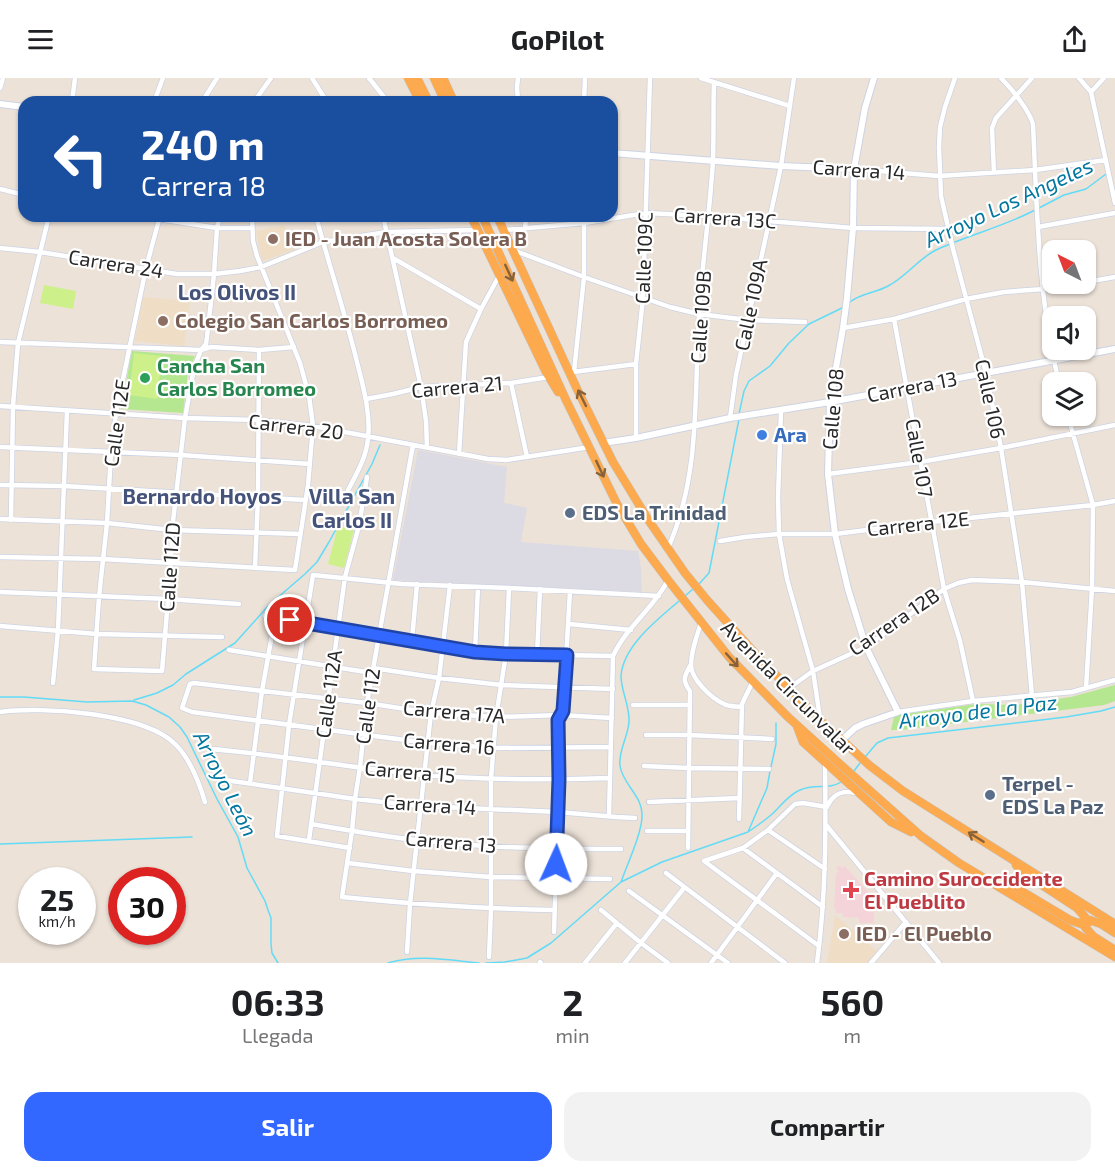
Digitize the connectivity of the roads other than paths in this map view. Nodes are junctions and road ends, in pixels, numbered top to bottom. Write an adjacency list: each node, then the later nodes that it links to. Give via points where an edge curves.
1 (3, 78): 24 (street)
2 (75, 78): 27 (street)
3 (163, 78): 28 (street)
4 (217, 78): 29 (street)
5 (271, 78): 30 (street)
6 (312, 78): 31 (street)
7 (369, 78): 32 (street)
8 (408, 78): 33 (highway)
9 (417, 78): 34 (highway)
10 (434, 78): 35 (highway)
11 (443, 78): 36 (highway)
12 (518, 78): 37 (street)
13 (585, 78): 38 (street)
14 (650, 78): 43 (street, Calle 109C)
15 (701, 78): 23 (street)
16 (874, 78): 47 (street, Calle 108)
17 (955, 78): 50 (street, Calle 106, via 940,127)
18 (1001, 78): 26 (street)
19 (1032, 78): 26 (street)
20 (1079, 78): 25 (street)
21 (1104, 78): 25 (street)
22 (793, 79): 41 (street, Calle 109A)
23 (714, 82): 41 (street); 44 (street, Calle 109B)
24 (0, 88)
25 (1091, 92): 45 (street)
26 (1015, 95): 48 (street, via 1033,124); 49 (street, via 992,128)
27 (73, 96)
28 (156, 96)
29 (206, 96)
30 (258, 96)
31 (323, 96)
32 (382, 96)
33 (417, 96)
34 (426, 96)
35 (442, 96)
36 (451, 96)
37 (518, 96)
38 (584, 96)
39 (0, 104): 40 (street)
40 (18, 106)
41 (790, 106): 46 (street, Calle 109A)
42 (618, 154): 43 (street, Carrera 14)
43 (648, 156): 44 (street, Carrera 14); 55 (street, Calle 109C)
44 (712, 160): 46 (street, Carrera 14); 57 (street, Calle 109B)
45 (1106, 160): 48 (street, Carrera 14); 51 (street)
46 (781, 166): 47 (street, Carrera 14); 59 (street, Calle 109A)
47 (854, 169): 50 (street, Carrera 14); 76 (street, Calle 108)
48 (1035, 170): 49 (street, Carrera 14); 73 (street)
49 (994, 173): 50 (street, Carrera 14)
50 (939, 176): 78 (street, Calle 106)
51 (1112, 177): 54 (street)
52 (0, 189): 53 (street)
53 (18, 194)
54 (1115, 203)
55 (646, 213): 57 (street, Carrera 13C); 58 (street, Carrera 13C); 97 (street, Calle 109C)
56 (1115, 213): 73 (street)
57 (708, 216): 59 (street, Carrera 13C); 100 (street, Calle 109B)
58 (618, 218)
59 (769, 220): 76 (street, Carrera 13C); 102 (street, Calle 109A)
60 (48, 222): 85 (street)
61 (158, 222): 88 (street, Calle 112E)
62 (182, 222): 74 (street)
63 (218, 222): 74 (street, Calle 112D)
64 (252, 222): 75 (street)
65 (318, 222): 82 (street)
66 (384, 222): 81 (street)
67 (474, 222): 79 (highway)
68 (485, 222): 123 (highway, Avenida Circunvalar, one-way to 123)
69 (500, 222): 80 (highway, Avenida Circunvalar)
70 (526, 222): 77 (street)
71 (590, 222): 72 (street, Carrera 13C)
72 (584, 223): 77 (street, Carrera 13C); 92 (street)
73 (1038, 227): 89 (street)
74 (217, 228): 75 (street); 90 (street, Calle 112D)
75 (252, 228): 87 (street)
76 (852, 228): 78 (street, Carrera 13C); 104 (street, Calle 108)
77 (525, 229): 80 (street, Carrera 13C)
78 (948, 229): 98 (street, Calle 106)
79 (478, 230): 81 (street, Carrera 24); 91 (highway)
80 (504, 230): 84 (highway, Avenida Circunvalar)
81 (387, 232): 82 (street, Carrera 24); 86 (street)
82 (323, 242): 87 (street, Carrera 24); 122 (street)
83 (0, 248): 85 (street, Carrera 24)
84 (513, 250): 92 (street); 114 (highway, Avenida Circunvalar)
85 (40, 252): 88 (street, Carrera 24); 106 (street)
86 (393, 258): 99 (street); 120 (street)
87 (261, 267): 90 (street, Carrera 24); 108 (street)
88 (146, 268): 90 (street, Carrera 24, via 177,274); 107 (street, Calle 112E)
89 (1042, 268)
90 (214, 274): 110 (street, Calle 112D, via 206,344)
91 (499, 276): 99 (street); 117 (highway)
92 (584, 277): 97 (street); 114 (street)
93 (1115, 277): 94 (street)
94 (1096, 280)
95 (1042, 289): 98 (street)
96 (1045, 294): 112 (street)
97 (644, 298): 100 (street); 113 (street, Calle 109C)
98 (966, 299): 101 (street); 116 (street, Calle 106)
99 (481, 309): 119 (street, via 466,342)
100 (699, 314): 102 (street); 133 (street, Calle 109B)
101 (894, 319): 104 (street); 121 (street, Calle 107)
102 (748, 321): 103 (street); 131 (street, Calle 109A, via 736,375)
103 (805, 322)
104 (843, 328): 124 (street, Calle 108)
105 (0, 342): 106 (street)
106 (18, 342): 107 (street); 126 (street)
107 (130, 347): 110 (street); 129 (street, Calle 112E)
108 (294, 347): 111 (street); 135 (street, via 309,396)
109 (1115, 349): 112 (street, Carrera 13)
110 (201, 350): 111 (street); 130 (street, Calle 112D, via 192,376)
111 (259, 350): 132 (street)
112 (1054, 361): 115 (street); 116 (street, Carrera 13)
113 (636, 364): 114 (street); 139 (street, Calle 109C)
114 (572, 372): 140 (highway, Avenida Circunvalar, one-way to 114)
115 (1057, 372)
116 (986, 373): 121 (street, Carrera 13); 146 (street, Calle 106)
117 (549, 377): 118 (street, Carrera 21); 123 (highway)
118 (511, 383): 119 (street, Carrera 21); 151 (street)
119 (464, 384): 120 (street, Carrera 21); 149 (street)
120 (421, 387): 122 (street, Carrera 21); 143 (street)
121 (907, 387): 124 (street, Carrera 13); 153 (street, Calle 107)
122 (366, 399): 138 (street)
123 (566, 400): 144 (highway, Avenida Circunvalar)
124 (830, 402): 128 (street, Carrera 13); 155 (street, Calle 108)
125 (0, 406): 126 (street, Carrera 20)
126 (13, 406): 127 (street, Carrera 20); 145 (street)
127 (67, 411): 129 (street, Carrera 20); 147 (street)
128 (781, 411): 131 (street, Carrera 13); 176 (street)
129 (116, 413): 130 (street, Carrera 20); 148 (street, Calle 112E)
130 (186, 418): 132 (street, Carrera 20); 150 (street, Calle 112D)
131 (732, 418): 133 (street, Carrera 13)
132 (258, 420): 135 (street, Carrera 20); 152 (street)
133 (695, 425): 139 (street, Carrera 13); 179 (street, Calle 109B, via 687,488)
134 (1115, 425): 137 (street)
135 (313, 426): 138 (street, Carrera 20); 154 (street)
136 (1070, 426): 137 (street)
137 (1072, 433): 146 (street); 166 (street)
138 (369, 437): 141 (street, Carrera 20); 161 (street, via 362,464)
139 (636, 438): 140 (street, Carrera 13)
140 (603, 443): 179 (highway, Avenida Circunvalar)
141 (413, 445): 143 (street, Carrera 20); 188 (street, Calle 112)
142 (0, 447): 145 (street)
143 (427, 447): 149 (street, Carrera 20)
144 (590, 447): 151 (street, Carrera 20); 186 (highway, Avenida Circunvalar, one-way to 186, via 617,504)
145 (12, 448): 147 (street); 158 (street)
146 (1001, 448): 153 (street); 167 (street, Calle 106)
147 (65, 449): 148 (street); 159 (street)
148 (111, 453): 150 (street); 160 (street, Calle 112E)
149 (459, 454): 151 (street, Carrera 20, via 507,460)
150 (181, 455): 152 (street); 162 (street, Calle 112D)
151 (527, 457)
152 (258, 461): 154 (street); 163 (street)
153 (921, 462): 155 (street); 171 (street, Calle 107)
154 (310, 464): 164 (street)
155 (828, 474): 177 (street, Calle 108)
156 (367, 477): 185 (street, Calle 112A)
157 (0, 485): 158 (street)
158 (11, 485): 159 (street); 169 (street)
159 (64, 486): 160 (street); 170 (street)
160 (109, 489): 162 (street); 172 (street, Calle 112E)
161 (348, 490)
162 (177, 492): 163 (street); 173 (street, Calle 112D)
163 (258, 498): 164 (street); 174 (street)
164 (305, 500): 175 (street)
165 (1115, 501): 166 (street, Carrera 12E)
166 (1093, 505): 167 (street, Carrera 12E); 194 (street)
167 (1010, 515): 171 (street, Carrera 12E); 187 (street, Calle 106)
168 (0, 519): 169 (street)
169 (11, 520): 170 (street)
170 (62, 522): 172 (street); 181 (street)
171 (931, 522): 177 (street, Carrera 12E); 196 (street, Calle 107)
172 (107, 523): 173 (street); 182 (street, Calle 112E)
173 (172, 530): 174 (street); 183 (street, Calle 112D)
174 (257, 532): 175 (street); 184 (street)
175 (300, 534): 184 (street, via 295,570)
176 (779, 534): 177 (street, Carrera 12E); 178 (street, Carrera 12E); 233 (street, via 787,579)
177 (835, 534): 220 (street, Calle 108)
178 (720, 541)
179 (668, 548): 241 (highway, Avenida Circunvalar, via 706,600)
180 (0, 557): 181 (street)
181 (61, 558): 182 (street); 201 (street)
182 (102, 559): 183 (street); 202 (street, Calle 112E)
183 (171, 564): 184 (street); 203 (street, Calle 112D)
184 (255, 567)
185 (345, 578): 188 (street); 207 (street, via 313,575); 211 (street, Calle 112A)
186 (668, 580): 193 (highway, Avenida Circunvalar); 200 (street)
187 (1022, 582): 194 (street, Carrera 12B); 196 (street, Carrera 12B, via 972,580); 247 (street, Calle 106)
188 (388, 583): 189 (street); 215 (street, Calle 112)
189 (417, 584): 190 (street); 218 (street)
190 (450, 585): 191 (street); 219 (street)
191 (478, 587): 192 (street); 222 (street)
192 (509, 588): 195 (street); 223 (street)
193 (674, 588): 200 (street); 208 (highway, Avenida Circunvalar)
194 (1092, 588): 198 (street, Carrera 12B); 242 (street)
195 (540, 589): 197 (street); 224 (street)
196 (944, 589): 220 (street, Carrera 12B); 249 (street, Calle 107)
197 (570, 591): 200 (street); 209 (street)
198 (1115, 591)
199 (0, 592): 201 (street)
200 (660, 594): 213 (street)
201 (58, 595): 202 (street); 212 (street)
202 (99, 597): 203 (street); 214 (street, Calle 112E)
203 (168, 599): 204 (street); 216 (street, Calle 112D)
204 (239, 604)
205 (265, 616): 206 (street)
206 (274, 618): 207 (street); 226 (street)
207 (305, 622): 211 (street); 228 (street)
208 (701, 623): 229 (street); 236 (highway, Avenida Circunvalar, one-way to 236)
209 (569, 624): 213 (street); 225 (street)
210 (0, 626): 212 (street)
211 (339, 628): 215 (street); 230 (street, Calle 112A)
212 (58, 630): 214 (street); 237 (street)
213 (631, 630): 227 (street)
214 (97, 634): 216 (street); 232 (street, Calle 112E, via 94,669)
215 (378, 635): 218 (street); 231 (street, Calle 112)
216 (165, 636): 217 (street); 232 (street, Calle 112D)
217 (222, 637)
218 (412, 640): 219 (street)
219 (443, 645): 222 (street); 234 (street)
220 (866, 646): 233 (street, Carrera 12B); 257 (street, Calle 108)
221 (229, 650): 226 (street)
222 (475, 652): 223 (street)
223 (506, 654): 224 (street); 238 (street)
224 (537, 655): 225 (street)
225 (567, 655): 227 (street); 239 (street)
226 (267, 656): 228 (street); 244 (street)
227 (613, 656): 243 (street)
228 (298, 661): 230 (street); 246 (street)
229 (691, 664): 240 (street); 245 (street, via 684,679)
230 (333, 666): 231 (street); 248 (street, Calle 112A)
231 (373, 670): 234 (street); 250 (street, Calle 112)
232 (162, 671)
233 (813, 671): 241 (street, Carrera 12B); 261 (street)
234 (439, 678): 238 (street); 256 (street)
235 (1115, 680): 242 (street)
236 (753, 681): 253 (street); 263 (highway, Avenida Circunvalar)
237 (53, 683)
238 (502, 685): 239 (street); 259 (street)
239 (565, 687): 243 (street); 258 (street)
240 (702, 688): 245 (street); 253 (street, via 725,705)
241 (789, 688): 261 (highway, Avenida Circunvalar)
242 (1086, 688): 247 (street)
243 (613, 689): 260 (street)
244 (262, 691): 246 (street, Carrera 17A); 254 (street, Carrera 17A, via 194,683 190,684); 262 (street)
245 (690, 691): 252 (street)
246 (293, 695): 248 (street, Carrera 17A); 264 (street)
247 (1032, 696): 249 (street)
248 (328, 698): 250 (street, Carrera 17A); 265 (street, Calle 112A)
249 (974, 701): 257 (street)
250 (367, 703): 256 (street, Carrera 17A); 268 (street, Calle 112)
251 (633, 705): 252 (street)
252 (690, 705): 267 (street)
253 (742, 707): 269 (street)
254 (182, 708): 262 (street, Carrera 16)
255 (0, 712): 300 (street, via 91,715 150,728 177,746 189,762)
256 (431, 712): 259 (street, Carrera 17A); 272 (street)
257 (898, 712): 271 (street, via 855,728)
258 (561, 715): 259 (street, Carrera 17A); 260 (street, Carrera 17A); 275 (street)
259 (496, 717): 274 (street)
260 (612, 718): 273 (street)
261 (820, 720): 271 (highway, Avenida Circunvalar)
262 (258, 721): 264 (street, Carrera 16); 277 (street)
263 (796, 724): 280 (highway, via 802,742); 286 (highway, Avenida Circunvalar)
264 (289, 725): 265 (street, Carrera 16); 278 (street)
265 (323, 730): 268 (street, Carrera 16); 279 (street, Calle 112A)
266 (646, 735): 267 (street)
267 (689, 735): 269 (street); 283 (street)
268 (362, 736): 272 (street, Carrera 16); 282 (street, Calle 112)
269 (742, 738): 270 (street); 284 (street)
270 (772, 739)
271 (842, 740): 324 (highway, Avenida Circunvalar, one-way to 271, via 903,791)
272 (428, 744): 274 (street, Carrera 16); 287 (street)
273 (611, 747): 275 (street, Carrera 16); 288 (street)
274 (494, 748): 275 (street, Carrera 16); 289 (street)
275 (558, 748): 290 (street)
276 (211, 749): 277 (street, Carrera 15)
277 (253, 753): 278 (street, Carrera 15); 293 (street)
278 (286, 758): 279 (street, Carrera 15); 294 (street)
279 (319, 762): 282 (street, Carrera 15); 295 (street, Calle 112A)
280 (825, 763): 286 (highway); 303 (street)
281 (644, 766): 283 (street)
282 (360, 767): 287 (street, Carrera 15); 298 (street, Calle 112)
283 (690, 768): 284 (street); 299 (street)
284 (740, 768): 285 (street); 297 (street)
285 (769, 769)
286 (838, 769): 292 (highway, Avenida Circunvalar)
287 (424, 775): 289 (street, Carrera 15); 302 (street)
288 (610, 777): 290 (street, Carrera 15); 306 (street)
289 (491, 779): 290 (street, Carrera 15); 304 (street)
290 (559, 779): 305 (street)
291 (225, 780): 293 (street, Carrera 14)
292 (853, 782): 296 (highway); 315 (highway, Avenida Circunvalar)
293 (250, 783): 294 (street, Carrera 14)
294 (282, 788): 295 (street, Carrera 14); 316 (street, via 277,836)
295 (315, 793): 298 (street, Carrera 14); 309 (street, Calle 112A)
296 (862, 796): 303 (street, via 846,791 837,794); 315 (highway, via 891,822)
297 (739, 798): 299 (street); 308 (street)
298 (355, 799): 302 (street, Carrera 14); 312 (street, Calle 112)
299 (688, 800): 301 (street); 314 (street)
300 (204, 802)
301 (648, 802)
302 (420, 806): 304 (street, Carrera 14); 317 (street)
303 (826, 807): 310 (street); 311 (street, via 795,804)
304 (492, 809): 305 (street, Carrera 14); 318 (street)
305 (558, 812): 306 (street, Carrera 14); 322 (street)
306 (609, 816): 307 (street, Carrera 14)
307 (636, 818)
308 (739, 819)
309 (311, 824): 312 (street, Carrera 13); 316 (street, Calle 112A)
310 (826, 826): 326 (street); 343 (street)
311 (768, 830): 321 (street); 326 (street)
312 (352, 831): 317 (street, Carrera 13); 319 (street, Calle 112)
313 (647, 831): 314 (street)
314 (688, 831): 320 (street)
315 (921, 836): 333 (highway, Avenida Circunvalar)
316 (309, 840): 319 (street)
317 (416, 840): 318 (street, Carrera 13); 327 (street)
318 (491, 846): 322 (street, Carrera 13); 330 (street)
319 (350, 848): 325 (street, Calle 112)
320 (688, 848)
321 (743, 848): 329 (street); 336 (street, via 704,861)
322 (557, 849): 323 (street, Carrera 13); 331 (street)
323 (621, 849)
324 (1009, 858): 333 (highway, via 1022,872 1077,908 1085,917 1081,924 1013,886); 345 (highway, Avenida Circunvalar)
325 (348, 863): 327 (street); 337 (street, Calle 112, via 342,897)
326 (825, 869): 338 (street)
327 (413, 871): 330 (street); 337 (street)
328 (666, 873): 334 (street)
329 (777, 873): 336 (street); 338 (street)
330 (492, 877): 331 (street); 339 (street)
331 (556, 878): 332 (street); 340 (street)
332 (610, 879)
333 (993, 883): 355 (highway, Avenida Circunvalar)
334 (684, 888): 342 (street); 346 (street)
335 (629, 891): 342 (street)
336 (757, 900): 346 (street); 350 (street)
337 (410, 904): 339 (street); 352 (street)
338 (823, 907): 350 (street)
339 (492, 909): 340 (street); 354 (street)
340 (554, 910): 347 (street)
341 (601, 910): 344 (street)
342 (663, 916): 349 (street); 353 (street)
343 (906, 922): 363 (street); 364 (street)
344 (617, 923): 349 (street); 356 (street)
345 (1115, 924)
346 (737, 927): 353 (street); 361 (street)
347 (554, 932)
348 (1115, 933): 351 (highway, via 1090,920 1086,927)
349 (640, 943): 357 (street); 358 (street)
350 (819, 946): 362 (street)
351 (1115, 950)
352 (407, 952)
353 (717, 955): 359 (street); 360 (street)
354 (489, 957)
355 (1115, 957)
356 (585, 963)
357 (626, 963)
358 (667, 963)
359 (711, 963)
360 (728, 963)
361 (785, 963)
362 (817, 963)
363 (871, 963)
364 (939, 963)

